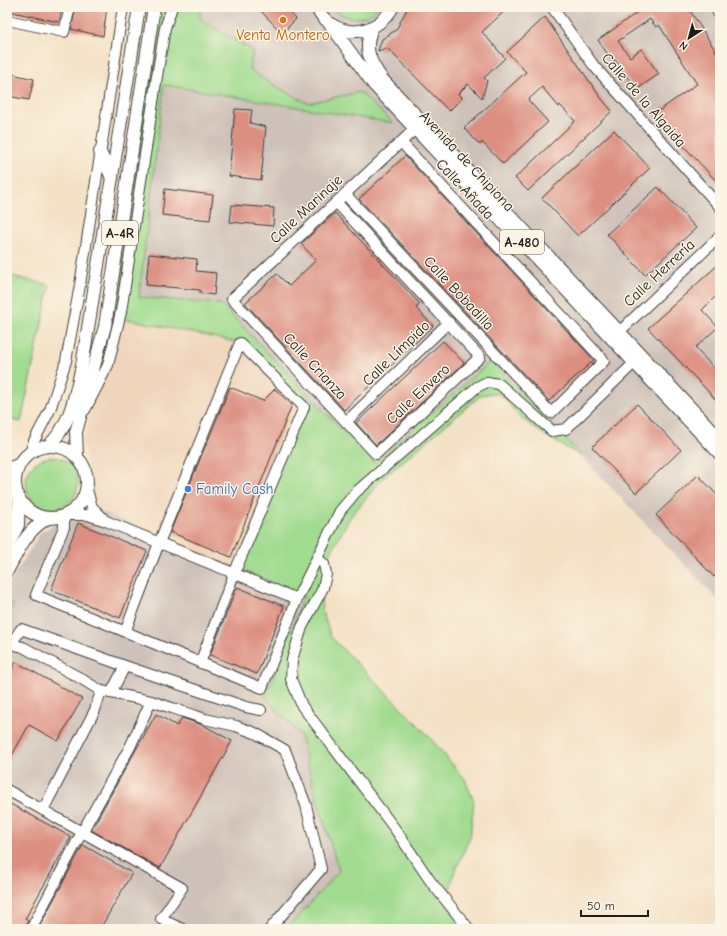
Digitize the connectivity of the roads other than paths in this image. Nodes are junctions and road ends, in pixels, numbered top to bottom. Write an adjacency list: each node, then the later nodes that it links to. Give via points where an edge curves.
1 (70, 7): 11 (street, via 64,32)
2 (123, 7): 16 (street)
3 (138, 7): 17 (main road, A-4R)
4 (154, 7): 28 (main road, A-4R, via 105,326)
5 (172, 7): 28 (street, via 164,35 116,339 108,365)
6 (316, 7): 12 (main road, Avenida de Chipiona)
7 (393, 7): 13 (main road, via 384,19)
8 (552, 7): 20 (street, Calle de la Algaida, via 594,66)
9 (715, 7): 10 (street)
10 (720, 16)
11 (7, 20)
12 (330, 24): 13 (main road, via 350,32); 14 (main road, Avenida de Chipiona / A-480, via 374,85)
13 (372, 28): 24 (main road, Avenida de Chipiona / A-480, via 367,50 370,63 382,80)
14 (415, 129): 15 (street, Calle Marinaje); 26 (main road, Avenida de Chipiona / A-480)
15 (401, 142): 18 (street, Calle Marinaje); 27 (street, Calle Añada, via 604,361)
16 (100, 152): 17 (main road); 32 (street, via 66,361 53,404)
17 (112, 178): 31 (main road, A-4R, via 80,373 65,424 57,438)
18 (345, 194): 19 (street, Calle Marinaje); 27 (street, Calle Bobadilla)
19 (336, 202): 22 (street, Calle Marinaje); 23 (street, Calle Bobadilla)
20 (719, 205)
21 (720, 236): 24 (street, Calle Herrería)
22 (232, 299): 29 (street, Calle Crianza)
23 (449, 322): 25 (street, Calle Bobadilla); 29 (street, Calle Límpido)
24 (619, 332): 30 (main road, Avenida de Chipiona / A-480)
25 (480, 357): 33 (street, Calle Envero)
26 (635, 362): 34 (main road, Avenida de Chipiona / A-480); 46 (street, via 566,429 552,431 499,384 487,382 477,387 356,492 340,511)
27 (551, 413)
28 (80, 421): 35 (main road, A-4R, via 76,432)
29 (346, 422): 33 (street, Calle Crianza)
30 (720, 439)
31 (48, 446): 32 (main road); 35 (main road, via 59,446)
32 (30, 453): 36 (main road)
33 (376, 454)
34 (720, 454)
35 (77, 456): 38 (main road, via 88,476)
36 (21, 463): 37 (street); 39 (main road, via 16,475)
37 (7, 468)
38 (87, 490): 40 (main road, via 80,505); 42 (street, via 92,507)
39 (15, 495): 41 (main road, via 29,511); 43 (street); 45 (main road, via 18,525)
40 (66, 515): 41 (main road); 42 (street, via 88,514); 50 (street, via 64,527 36,595)
41 (48, 518): 47 (main road, via 30,531)
42 (106, 521): 44 (street)
43 (7, 529)
44 (158, 542): 48 (street); 48 (street, via 240,343 304,407); 50 (street)
45 (7, 547)
46 (317, 558): 49 (street); 63 (street, via 324,564 326,574 323,588 302,627 292,660 291,679 302,706 395,829 431,882)
47 (7, 571)
48 (234, 574): 49 (street); 52 (street)
49 (297, 599): 52 (street, via 262,688)
50 (125, 632): 52 (street)
51 (9, 646): 53 (street, via 21,629); 54 (street, via 23,647)
52 (200, 663)
53 (125, 666): 54 (street); 56 (street)
54 (106, 692): 55 (street); 58 (street)
55 (151, 701): 59 (street, via 130,747); 62 (street, via 205,720 236,726 255,733 285,750 306,805 321,869)
56 (261, 710)
57 (7, 790): 58 (street)
58 (43, 810): 59 (street)
59 (82, 832): 60 (street); 61 (street, via 182,888 161,919)
60 (31, 929)
61 (182, 929)
62 (270, 929)
63 (469, 929)

